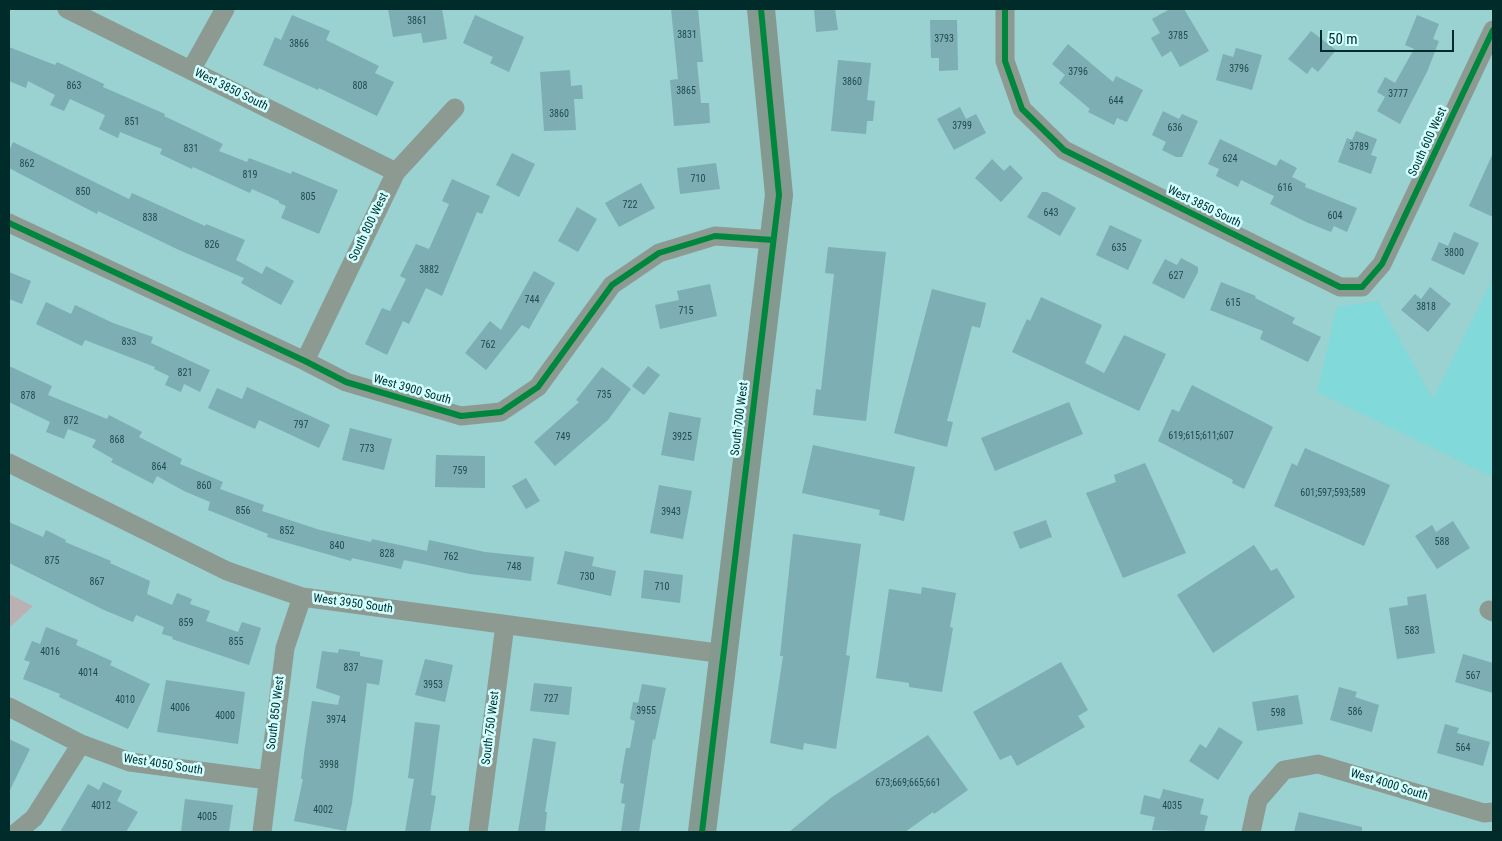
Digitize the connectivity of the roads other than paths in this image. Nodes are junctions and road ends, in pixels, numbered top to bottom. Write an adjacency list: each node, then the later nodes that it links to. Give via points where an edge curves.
1 (67, 9): 6 (street, West 3850 South)
2 (225, 9): 6 (street)
3 (762, 9): 10 (street, South 700 West, via 779,195)
4 (1005, 9): 11 (street, West 3850 South, via 1005,61 1022,109 1064,150 1340,287 1362,287)
5 (1493, 30): 11 (street, South 600 West)
6 (191, 70): 8 (street, West 3850 South)
7 (455, 108): 8 (street, South 800 West)
8 (396, 172): 12 (street, South 800 West)
9 (9, 223): 12 (street, West 3900 South)
10 (773, 240): 12 (street, West 3900 South, via 715,236 659,254 612,285 538,387 501,412 461,416 346,382); 16 (street, South 700 West)
11 (1382, 264)
12 (305, 361)
13 (9, 463): 14 (street, West 3950 South, via 227,571)
14 (302, 597): 15 (street, West 3950 South); 19 (street, South 850 West, via 285,648)
15 (505, 625): 16 (street, West 3950 South); 23 (street, South 750 West)
16 (724, 654): 24 (street, South 700 West)
17 (9, 707): 18 (street, West 4050 South)
18 (81, 744): 19 (street, West 4050 South, via 130,762); 21 (street, via 34,818)
19 (268, 780): 22 (street, South 850 West)
20 (1493, 812): 25 (street, West 4000 South, via 1484,813 1318,764 1284,770 1258,800)
21 (17, 832)
22 (262, 832)
23 (478, 832)
24 (702, 832)
25 (1251, 832)

